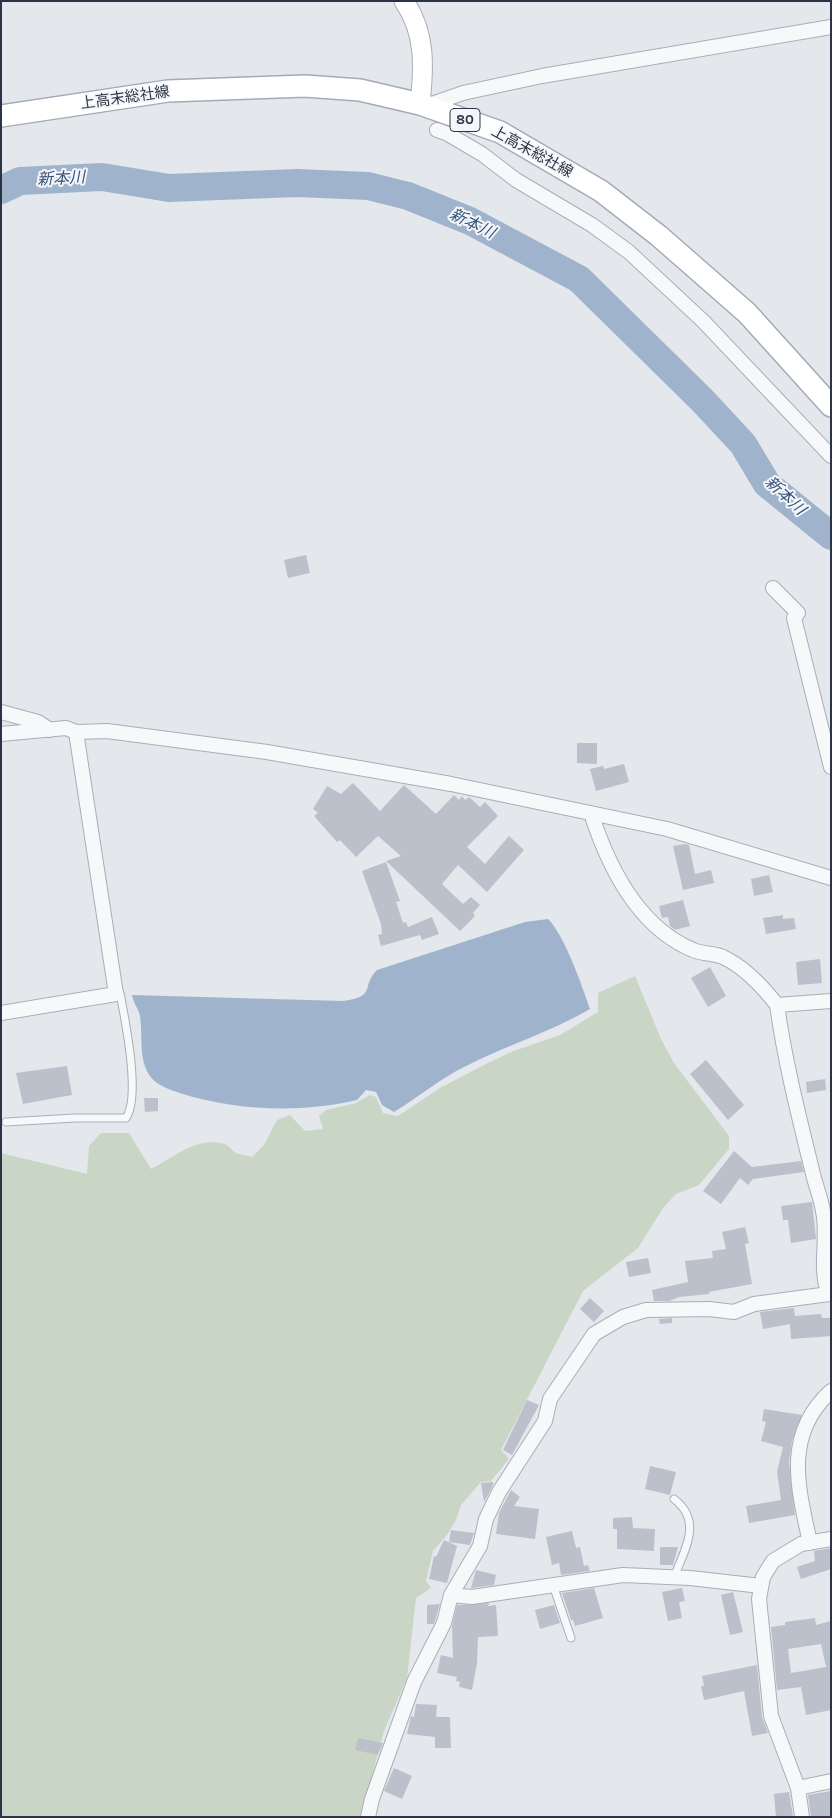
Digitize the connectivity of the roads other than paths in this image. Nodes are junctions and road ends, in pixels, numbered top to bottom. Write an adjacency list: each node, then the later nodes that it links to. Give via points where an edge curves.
1 (404, 1): 3 (street, via 418,29 423,49)
2 (831, 28): 3 (street, via 542,76)
3 (423, 105): 4 (main road, 上高末総社線 / 80, via 360,90 295,86 168,91); 6 (main road, 上高末総社線 / 80, via 500,132 601,191 659,236 747,313)
4 (1, 116)
5 (437, 130): 7 (street, via 482,154 516,180 592,225 628,252 703,321)
6 (831, 406)
7 (831, 456)
8 (773, 588): 13 (street, via 798,613 794,618)
9 (1, 712): 10 (street, via 38,722)
10 (50, 730): 11 (street, via 66,728); 12 (street)
11 (76, 732): 14 (street, via 106,731 267,752 451,784); 19 (street, via 116,994)
12 (1, 734)
13 (831, 767)
14 (591, 813): 15 (street, via 667,829); 18 (street, via 611,867 643,911 667,934 693,950 722,956 744,971)
15 (831, 878)
16 (120, 993): 20 (lane, via 132,1063 131,1098 126,1118)
17 (831, 1001): 18 (street)
18 (777, 1005): 21 (street, via 824,1214 824,1281)
19 (1, 1013)
20 (6, 1122)
21 (830, 1297): 29 (street, via 754,1304 734,1312 646,1310 623,1317 594,1334 550,1400 545,1421 499,1492 486,1519 480,1546)
22 (831, 1391): 25 (street, via 813,1409 796,1461 799,1495)
23 (674, 1499): 26 (lane, via 686,1508 690,1526 690,1535)
24 (831, 1539): 25 (street)
25 (810, 1543): 28 (street, via 801,1544 773,1561)
26 (674, 1577): 27 (street, via 623,1575); 28 (street)
27 (553, 1585): 29 (street, via 472,1597); 30 (lane)
28 (761, 1586): 32 (street, via 759,1598 771,1716)
29 (451, 1595): 33 (street, via 444,1623 414,1682)
30 (572, 1638)
31 (831, 1781): 32 (street)
32 (798, 1788): 34 (street)
33 (368, 1817)
34 (802, 1817)

